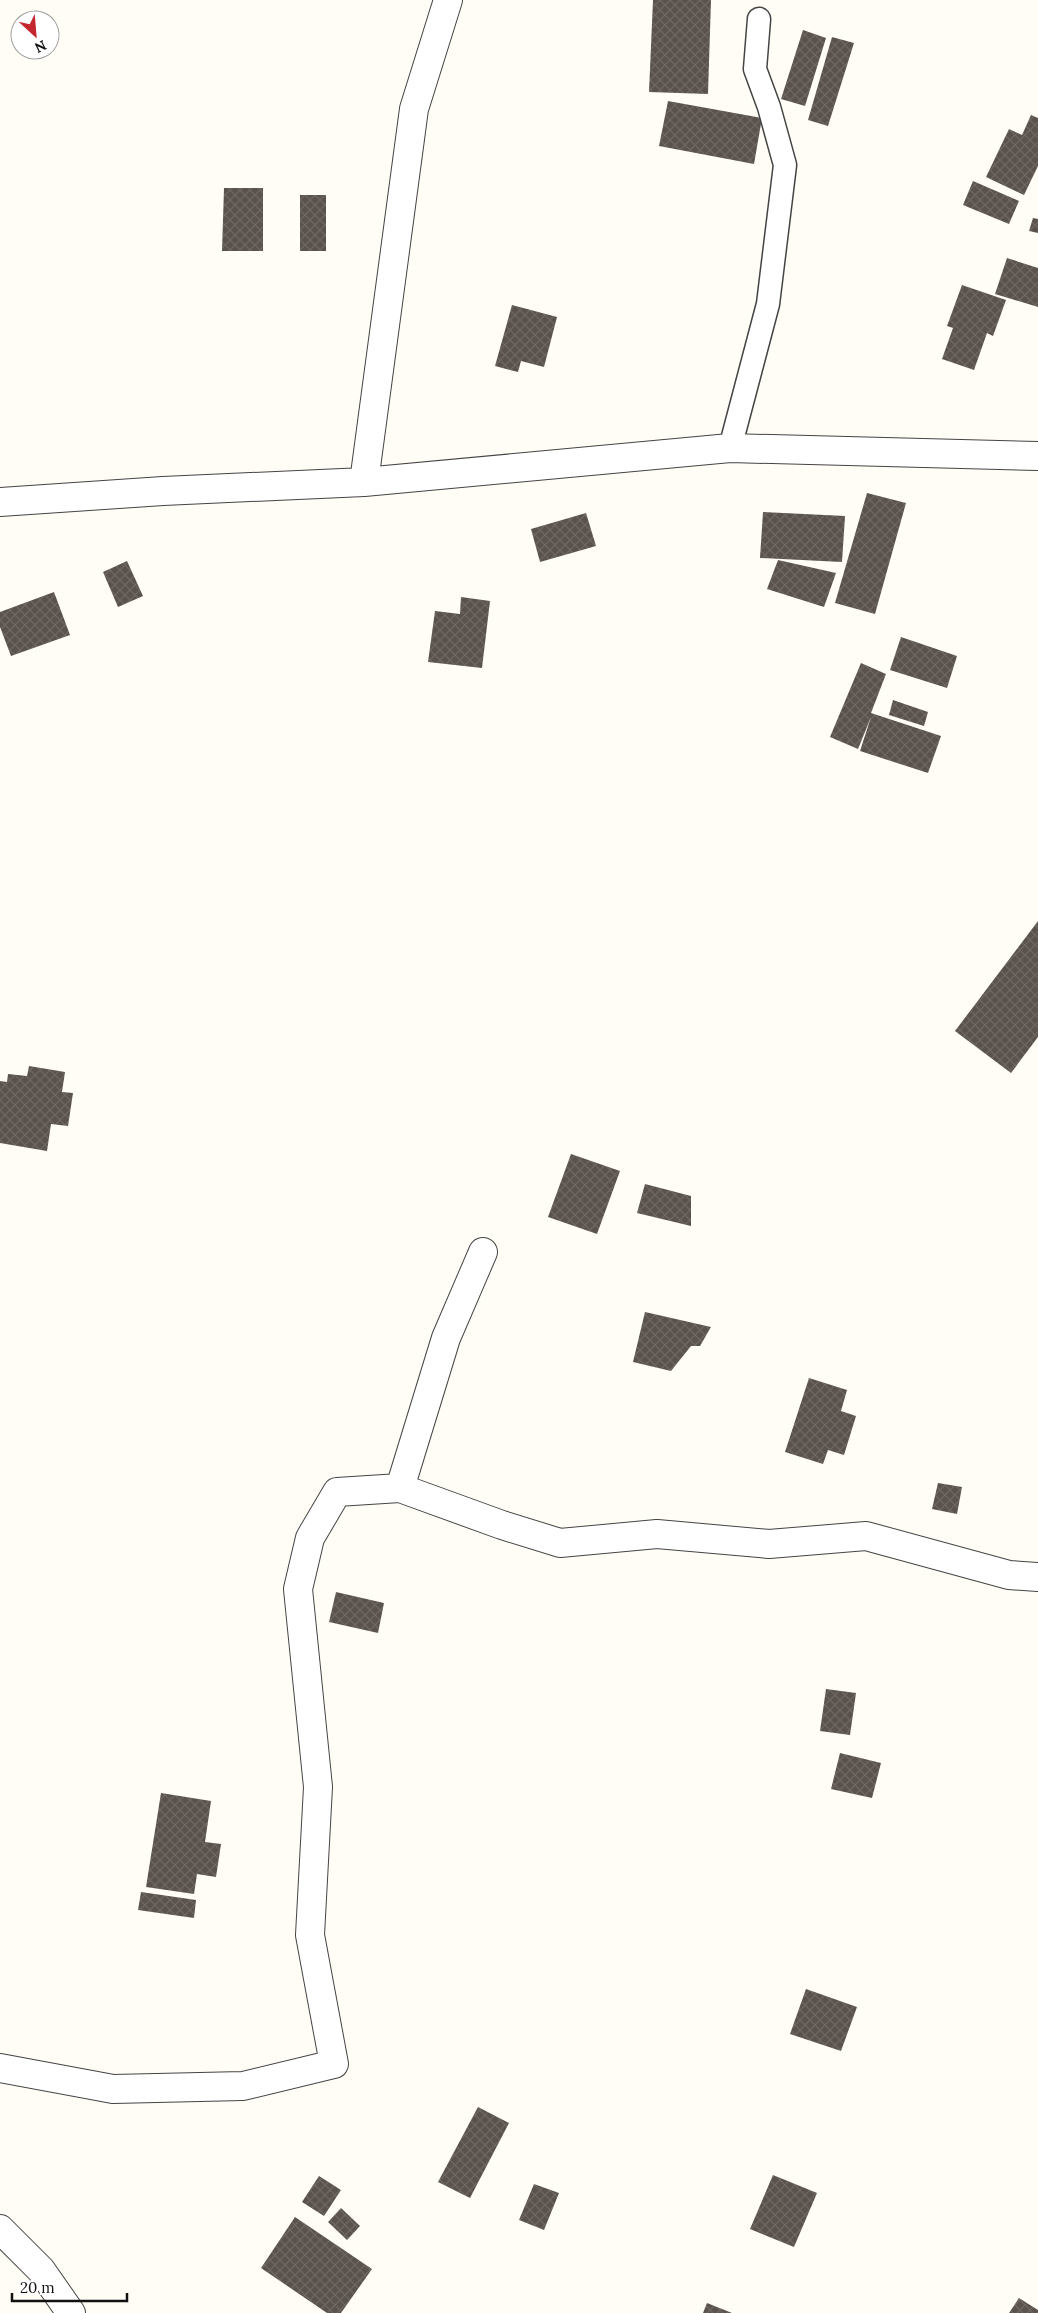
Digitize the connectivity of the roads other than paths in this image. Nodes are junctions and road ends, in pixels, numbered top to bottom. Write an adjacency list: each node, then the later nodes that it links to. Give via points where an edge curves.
1 (448, 0): 5 (street, via 414,108)
2 (759, 19): 3 (lane, via 755,69 785,165 768,304)
3 (730, 448): 4 (street); 5 (street)
4 (1038, 456)
5 (364, 482): 6 (street)
6 (0, 502)
7 (482, 1252): 8 (street, via 446,1338)
8 (400, 1488): 9 (street, via 560,1543 656,1534 769,1544 866,1536 1009,1576); 10 (street, via 337,1492 310,1538 298,1589 318,1787 310,1935 334,2064 243,2086 113,2090)
9 (1038, 1577)
10 (0, 2068)
11 (0, 2229): 12 (street, via 41,2270)
12 (71, 2313)

